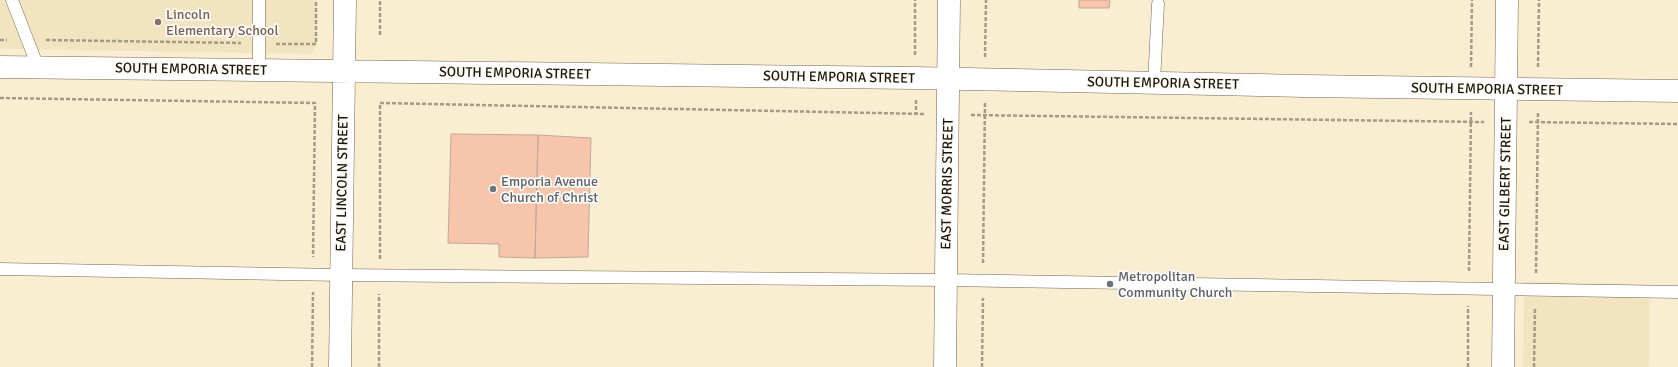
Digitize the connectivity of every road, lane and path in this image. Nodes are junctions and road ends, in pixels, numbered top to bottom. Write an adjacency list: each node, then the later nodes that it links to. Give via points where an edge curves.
1 (12, 0): 14 (lane)
2 (259, 0): 15 (lane)
3 (316, 0): 15 (path, via 316,44)
4 (345, 0): 19 (street, EAST LINCOLN STREET)
5 (380, 0): 12 (path)
6 (949, 0): 20 (street, EAST MORRIS STREET)
7 (986, 0): 21 (path)
8 (1472, 0): 23 (path)
9 (1507, 0): 24 (street, EAST GILBERT STREET)
10 (1539, 0): 25 (path)
11 (1158, 4): 22 (lane)
12 (380, 35)
13 (0, 40): 14 (path)
14 (28, 40): 15 (path); 17 (lane)
15 (259, 44): 18 (lane)
16 (0, 67): 17 (street, SOUTH EMPORIA STREET)
17 (38, 67): 18 (street, SOUTH EMPORIA STREET)
18 (259, 69): 19 (street, SOUTH EMPORIA STREET)
19 (344, 70): 20 (street, SOUTH EMPORIA STREET); 36 (street, EAST LINCOLN STREET)
20 (949, 79): 21 (street, SOUTH EMPORIA STREET); 28 (street, EAST MORRIS STREET)
21 (985, 80): 22 (street, SOUTH EMPORIA STREET); 29 (path)
22 (1154, 83): 23 (street, SOUTH EMPORIA STREET)
23 (1471, 88): 24 (street, SOUTH EMPORIA STREET); 30 (path)
24 (1506, 89): 25 (street, SOUTH EMPORIA STREET); 31 (street, EAST GILBERT STREET)
25 (1538, 90): 26 (street, SOUTH EMPORIA STREET); 32 (path)
26 (1678, 91)
27 (0, 98): 35 (path, via 315,103)
28 (948, 114): 29 (path); 37 (path, via 380,103); 38 (street, EAST MORRIS STREET)
29 (985, 115): 30 (path); 39 (path)
30 (1470, 121): 31 (path); 40 (path)
31 (1506, 122): 32 (path); 41 (street, EAST GILBERT STREET)
32 (1538, 122): 33 (path); 42 (path)
33 (1678, 124)
34 (0, 269): 35 (lane)
35 (313, 274): 36 (lane); 44 (path)
36 (341, 275): 37 (lane); 45 (street, EAST LINCOLN STREET)
37 (379, 275): 38 (lane); 46 (path)
38 (946, 280): 39 (lane); 47 (street, EAST MORRIS STREET)
39 (983, 281): 40 (lane); 48 (path)
40 (1468, 289): 41 (lane); 49 (path)
41 (1504, 290): 42 (lane); 50 (street, EAST GILBERT STREET)
42 (1535, 290): 43 (lane); 51 (path)
43 (1678, 292)
44 (312, 367)
45 (340, 367)
46 (379, 367)
47 (945, 367)
48 (982, 367)
49 (1468, 367)
50 (1503, 367)
51 (1534, 367)

